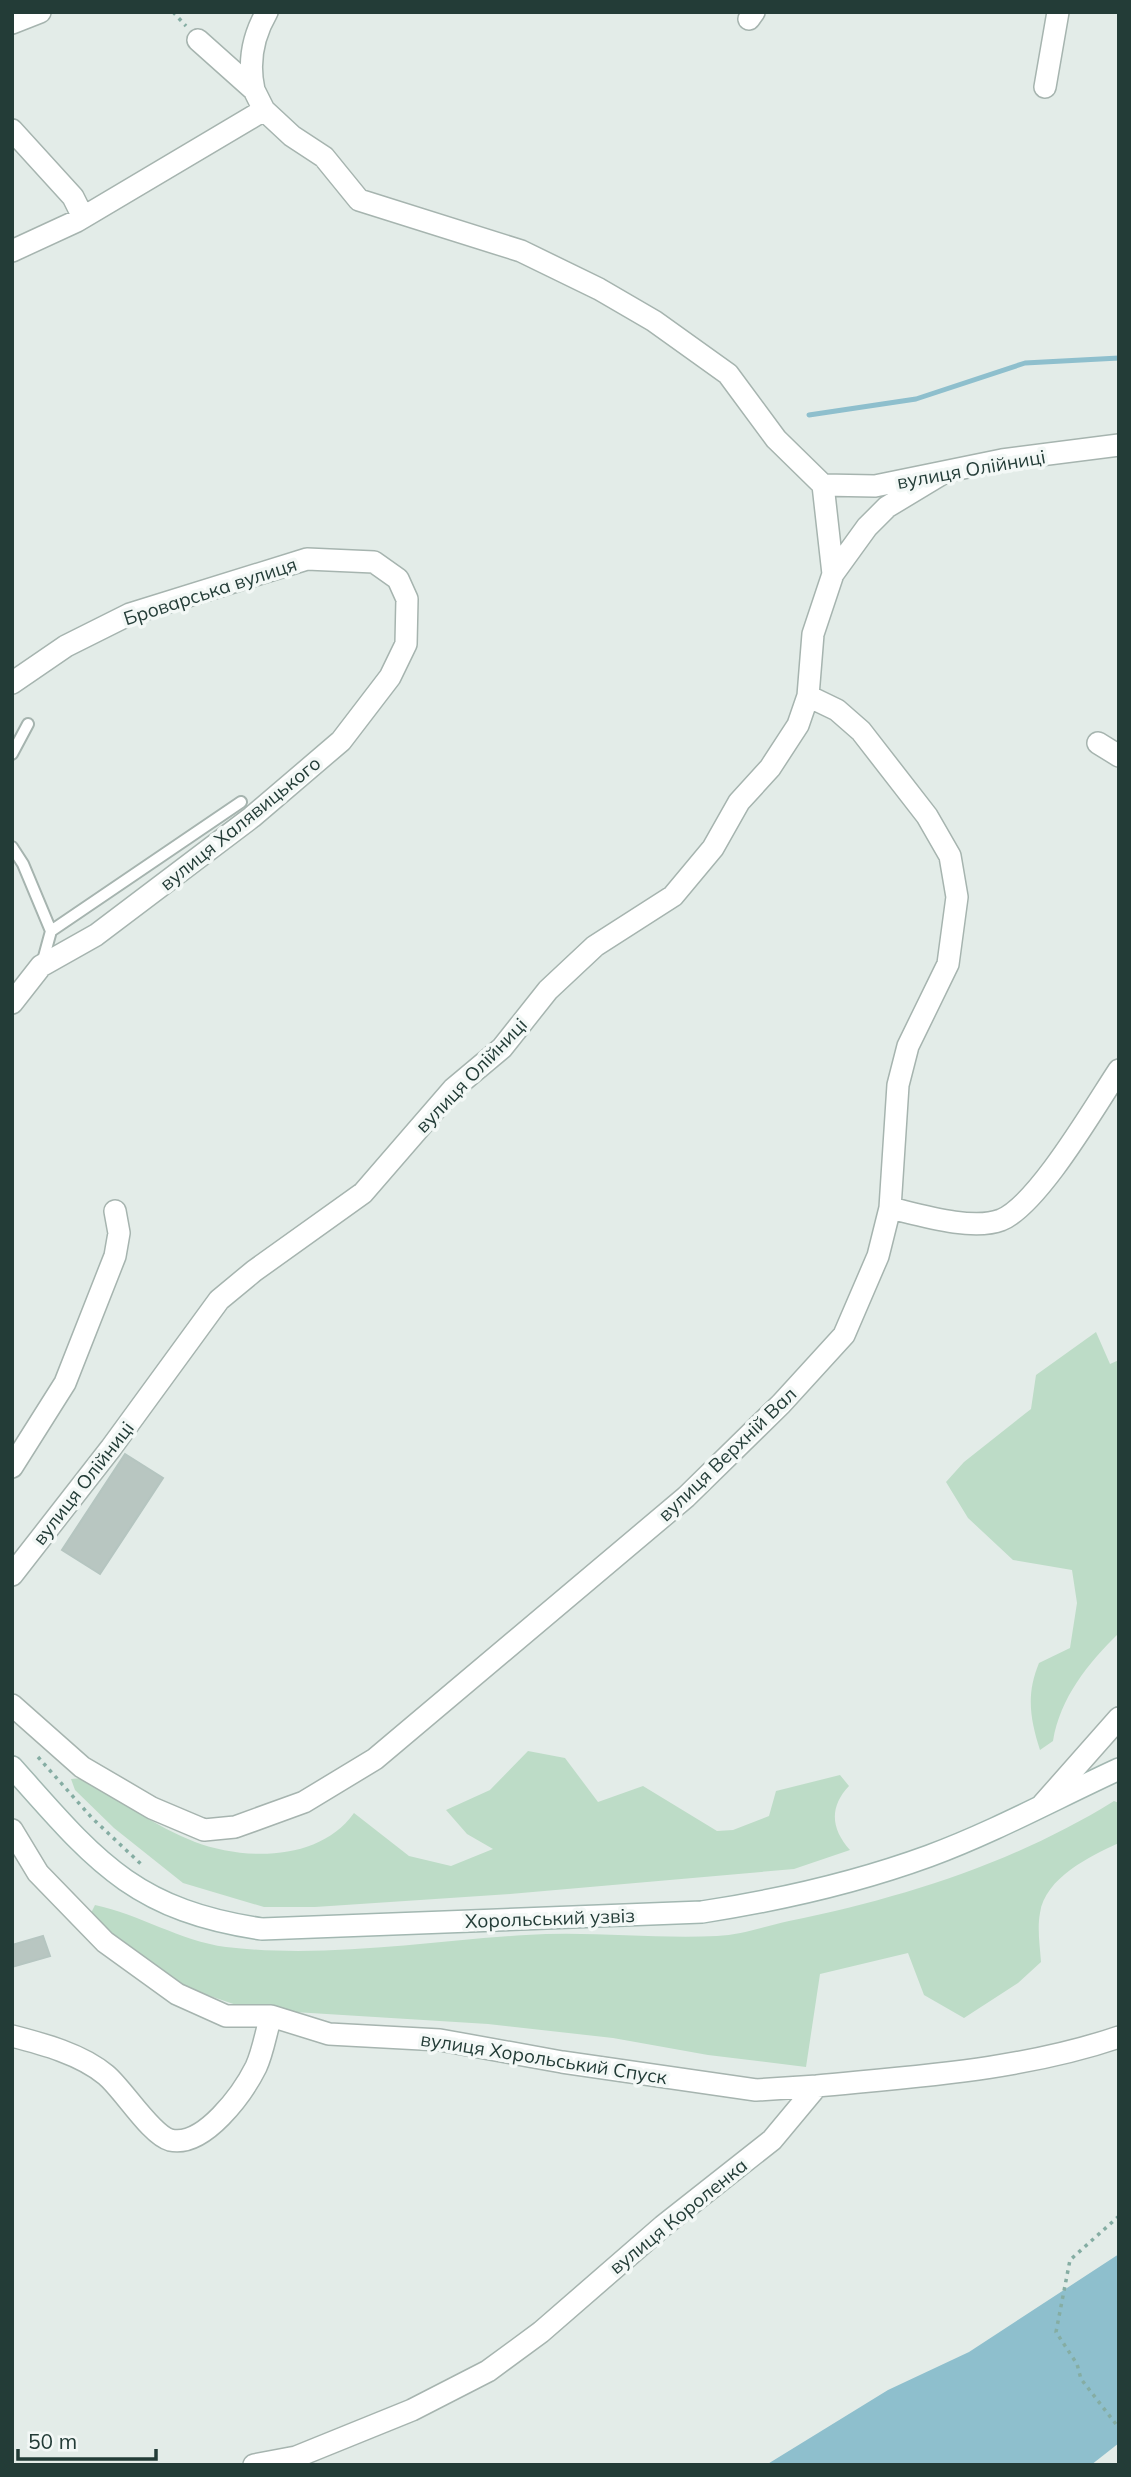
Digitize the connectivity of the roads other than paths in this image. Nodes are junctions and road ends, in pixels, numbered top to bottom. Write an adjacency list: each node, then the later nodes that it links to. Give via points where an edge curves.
1 (40, 12): 4 (street)
2 (267, 12): 7 (street, via 254,42 250,72)
3 (1058, 12): 6 (street)
4 (12, 23)
5 (198, 40): 7 (street)
6 (1045, 87)
7 (254, 90): 8 (street)
8 (264, 110): 10 (street); 14 (street, via 324,157 359,200 521,251 654,321 728,374 776,439)
9 (12, 130): 10 (street, via 73,197)
10 (83, 217): 11 (street)
11 (12, 251)
12 (1119, 445): 13 (street, вулиця Олійниці)
13 (945, 472): 14 (street, вулиця Олійниці, via 875,486); 15 (street, via 887,508)
14 (823, 485): 15 (street)
15 (833, 574): 18 (street, вулиця Олійниці, via 813,634)
16 (407, 599): 17 (street, Броварська вулиця, via 398,579 373,562 307,559 130,614 66,646); 26 (street, вулиця Халявицького, via 406,644 390,677 341,741 253,817 96,935)
17 (12, 683)
18 (808, 696): 29 (street, вулиця Верхній Вал, via 836,710 861,731 927,816 950,856 957,897 948,964 908,1046 898,1085); 32 (street, вулиця Олійниці, via 798,725 770,768 739,802 713,848 673,896 595,946 548,990 502,1048 453,1089 363,1193 219,1300)
19 (28, 723): 21 (lane)
20 (1098, 743): 22 (street)
21 (12, 754)
22 (1119, 756)
23 (241, 802): 25 (lane)
24 (12, 847): 25 (lane)
25 (51, 931): 26 (lane)
26 (41, 966): 27 (street, вулиця Халявицького)
27 (12, 1003)
28 (1119, 1070): 29 (street, via 1029,1201 1001,1220 957,1221)
29 (890, 1208): 33 (street, вулиця Верхній Вал, via 878,1256 844,1335 781,1404 686,1497 384,1751 304,1802 235,1827 204,1830 152,1808 82,1767)
30 (116, 1211): 31 (street, via 115,1256 65,1383)
31 (12, 1467)
32 (12, 1575)
33 (12, 1705)
34 (1119, 1718): 37 (street)
35 (12, 1767): 37 (street, Хорольський узвіз, via 89,1853 119,1877 187,1913 262,1929 702,1912 765,1902 816,1892 931,1855)
36 (1119, 1769): 37 (street, Хорольський узвіз)
37 (1043, 1804)
38 (12, 1830): 39 (street, вулиця Хорольський Спуск, via 38,1872 79,1918 177,1994 226,2016)
39 (271, 2016): 40 (street, via 256,2067 228,2108 212,2126 191,2138 170,2140 105,2073 55,2048); 42 (street, вулиця Хорольський Спуск, via 329,2034 440,2040 756,2090)
40 (12, 2036)
41 (1119, 2036): 42 (street, via 1077,2051 954,2073)
42 (817, 2085): 43 (street, вулиця Короленка, via 772,2140 488,2371 412,2410 296,2457)
43 (254, 2465)

